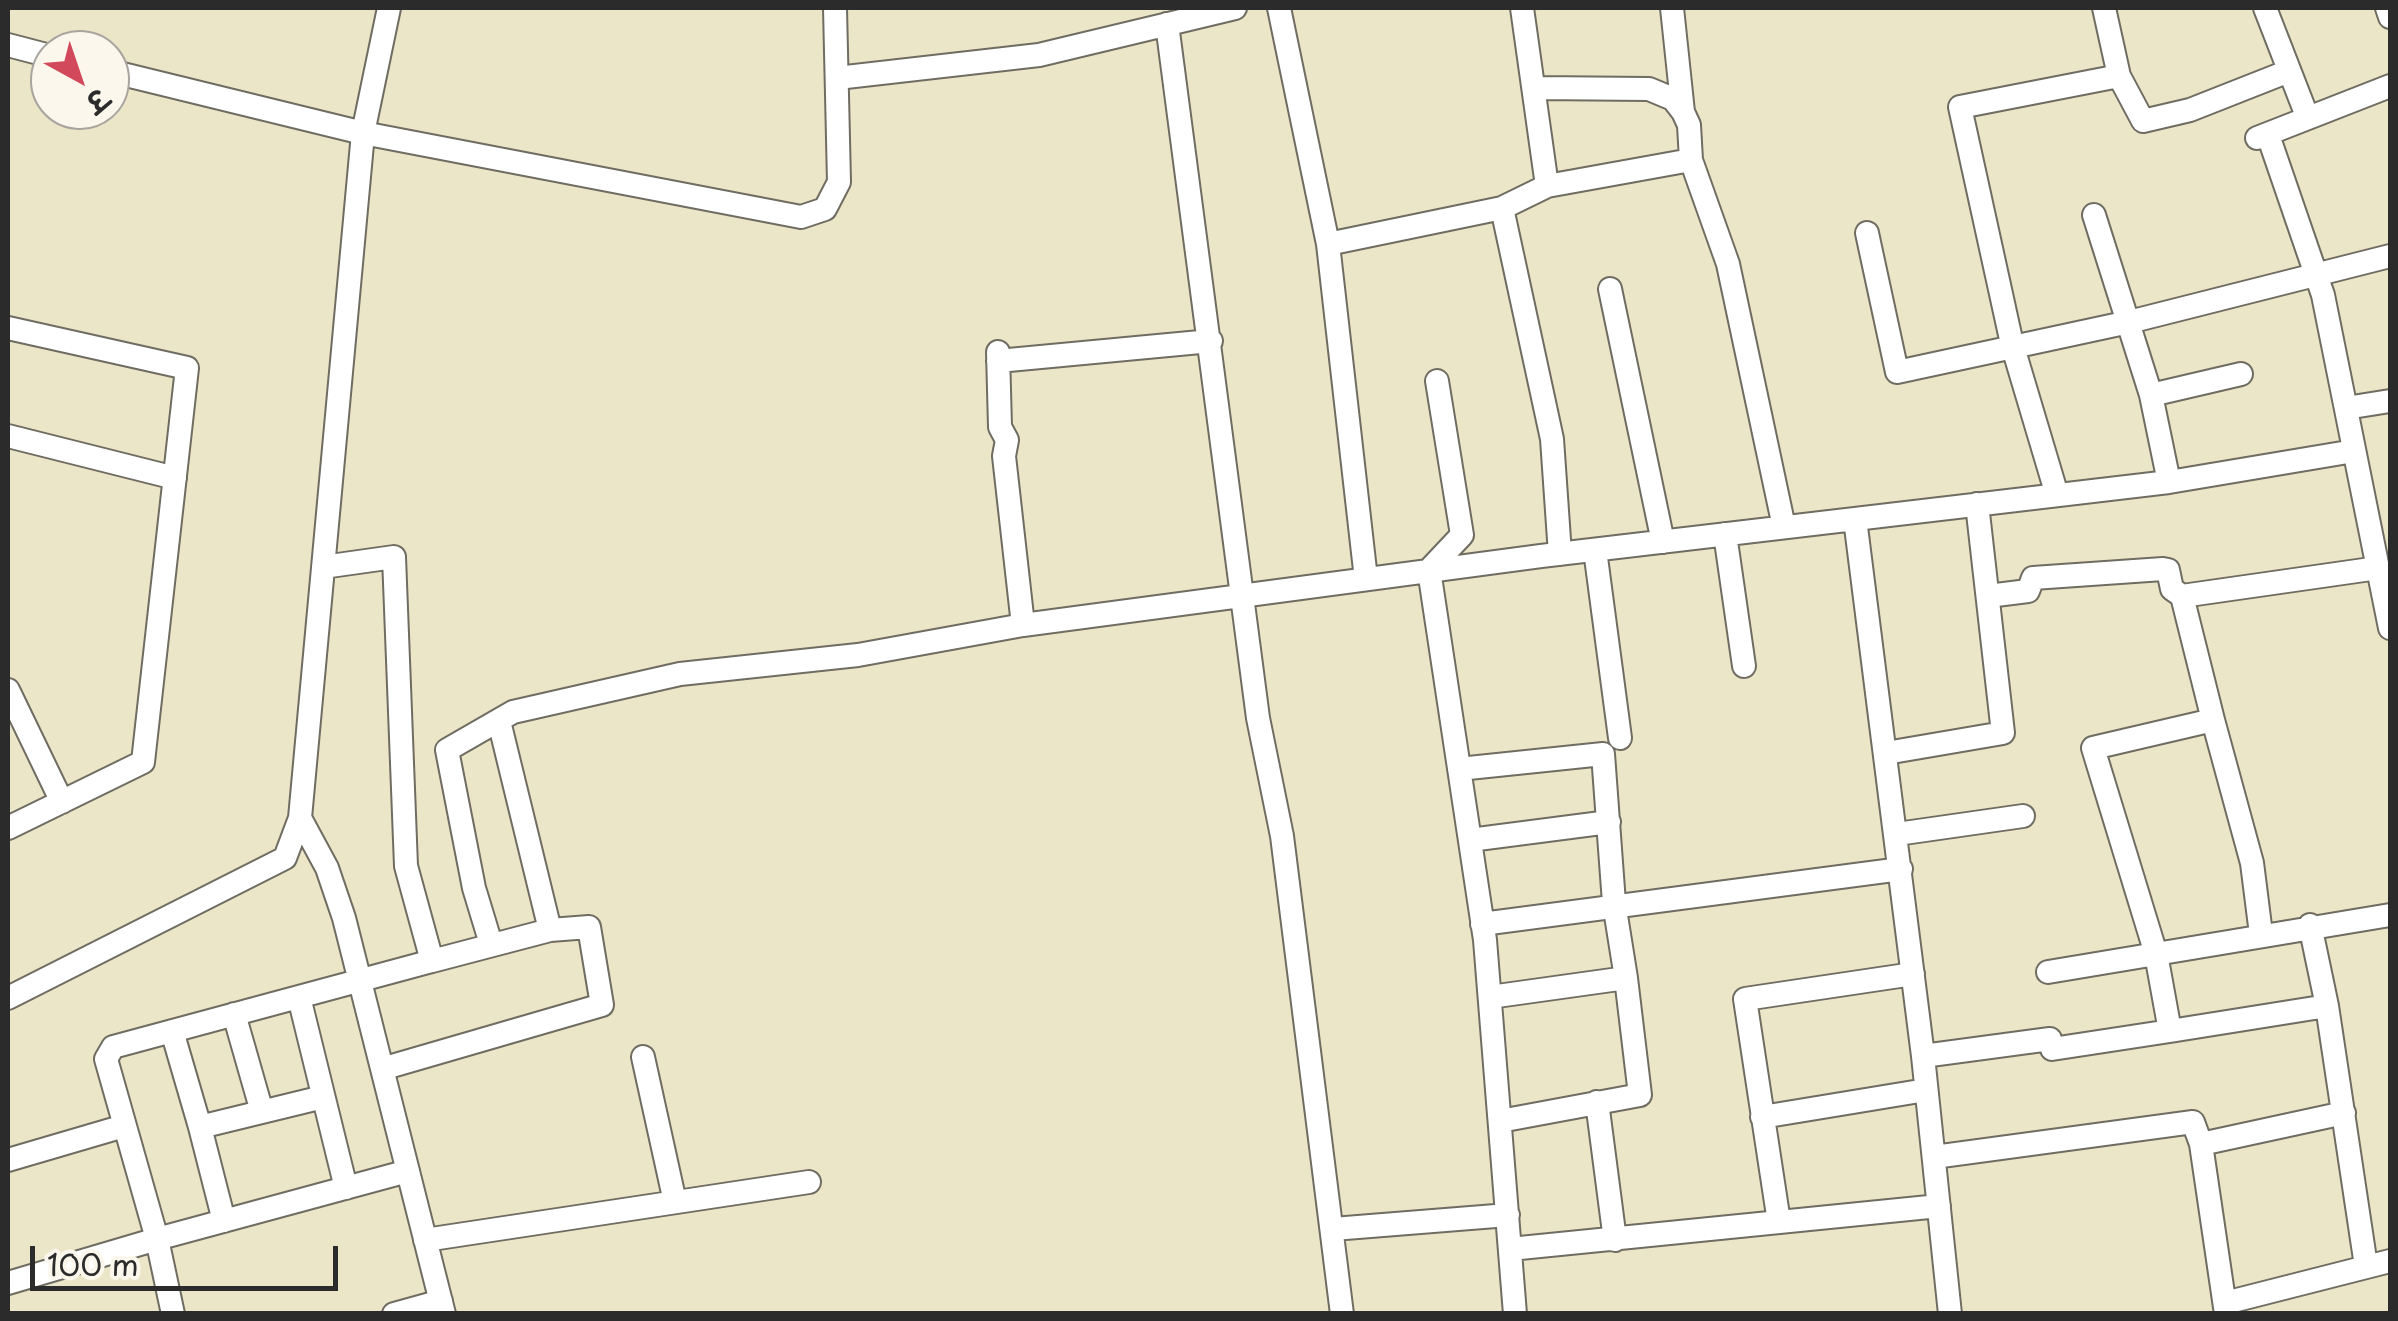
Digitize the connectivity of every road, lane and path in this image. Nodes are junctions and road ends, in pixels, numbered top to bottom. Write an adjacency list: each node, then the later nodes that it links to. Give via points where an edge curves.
1 (388, 8): 20 (street)
2 (835, 8): 15 (street)
3 (1235, 8): 11 (street)
4 (1278, 8): 26 (street)
5 (1522, 8): 17 (street)
6 (1672, 8): 18 (street)
7 (2104, 8): 14 (street)
8 (2264, 8): 12 (street)
9 (2387, 8): 10 (street)
10 (2390, 17)
11 (1167, 24): 15 (street, via 1039,55); 32 (street)
12 (2289, 71): 14 (street, via 2190,110 2142,121); 19 (street)
13 (130, 76): 20 (street)
14 (2118, 76): 33 (street, via 1960,107)
15 (837, 78): 20 (street, via 838,182 826,209 802,216)
16 (2390, 86): 19 (street)
17 (1536, 88): 18 (street, via 1649,89 1673,98); 22 (street)
18 (1682, 112): 21 (street, via 1690,126)
19 (2307, 116): 28 (street, via 2261,137)
20 (362, 134): 51 (street)
21 (1691, 160): 22 (street); 46 (street, via 1728,264)
22 (1547, 186): 23 (street)
23 (1502, 208): 26 (street); 50 (street, via 1552,439)
24 (2094, 215): 30 (street)
25 (1868, 233): 33 (street, via 1897,372)
26 (1328, 244): 54 (street)
27 (2390, 256): 28 (street)
28 (2315, 275): 30 (street); 38 (street)
29 (1610, 289): 48 (street)
30 (2129, 322): 33 (street); 36 (street)
31 (8, 328): 41 (street, via 187,368)
32 (1211, 341): 55 (street); 58 (street, via 998,356)
33 (2012, 344): 43 (street)
34 (2241, 374): 36 (street)
35 (1437, 381): 53 (street, via 1462,535)
36 (2151, 395): 42 (street)
37 (2390, 401): 38 (street)
38 (2346, 408): 40 (street)
39 (8, 436): 41 (street)
40 (2354, 451): 42 (street); 52 (street)
41 (175, 478): 67 (street, via 144,762)
42 (2169, 482): 43 (street)
43 (2057, 495): 44 (street)
44 (1978, 504): 45 (street); 56 (street)
45 (1855, 519): 46 (street); 65 (street)
46 (1784, 527): 47 (street)
47 (1725, 534): 48 (street); 60 (street)
48 (1664, 542): 49 (street)
49 (1595, 550): 50 (street); 64 (street)
50 (1560, 554): 53 (street)
51 (323, 567): 69 (street); 83 (street, via 394,558 406,866)
52 (2378, 568): 57 (street); 59 (street)
53 (1430, 570): 54 (street); 66 (street)
54 (1366, 579): 55 (street)
55 (1244, 594): 58 (street); 118 (street)
56 (1988, 596): 57 (street, via 2028,591 2033,578 2163,569); 65 (street, via 2003,734)
57 (2182, 596): 62 (street)
58 (1023, 625): 63 (street, via 858,655 680,674 513,712)
59 (2390, 628)
60 (1744, 666)
61 (8, 690): 67 (street)
62 (2213, 720): 80 (street, via 2252,863); 82 (street, via 2094,748)
63 (499, 721): 79 (street); 81 (street, via 446,750)
64 (1620, 738)
65 (1886, 754): 72 (street)
66 (1459, 768): 70 (street, via 1604,754); 73 (street)
67 (62, 802): 71 (street)
68 (2024, 816): 72 (street)
69 (300, 818): 86 (street, via 328,868); 90 (street, via 285,858)
70 (1608, 822): 73 (street); 75 (street)
71 (8, 828)
72 (1897, 834): 74 (street)
73 (1470, 840): 77 (street)
74 (1902, 869): 75 (street); 85 (street)
75 (1614, 903): 77 (street); 87 (street)
76 (2390, 914): 78 (street)
77 (1482, 924): 89 (street)
78 (2310, 924): 80 (street); 91 (street)
79 (550, 930): 81 (street); 97 (street, via 589,927 602,1005)
80 (2261, 934): 82 (street)
81 (491, 944): 83 (street)
82 (2156, 954): 84 (street); 94 (street)
83 (432, 961): 86 (street)
84 (2048, 972)
85 (1913, 974): 95 (street); 103 (street, via 1745,999)
86 (361, 978): 88 (street); 97 (street)
87 (1626, 978): 89 (street); 100 (street, via 1640,1094)
88 (299, 996): 92 (street); 99 (street)
89 (1490, 997): 104 (street)
90 (8, 998)
91 (2327, 1006): 94 (street); 102 (street)
92 (234, 1014): 93 (street); 101 (street)
93 (172, 1031): 105 (street, via 114,1047 106,1059); 106 (street)
94 (2170, 1031): 95 (street, via 2052,1049 2050,1039)
95 (1922, 1056): 98 (street)
96 (643, 1057): 113 (street)
97 (384, 1068): 110 (street)
98 (1926, 1090): 103 (street); 108 (street)
99 (324, 1098): 101 (street); 112 (street)
100 (1597, 1102): 104 (street); 121 (street)
101 (262, 1112): 106 (street)
102 (2344, 1114): 107 (street); 124 (street)
103 (1762, 1117): 117 (street)
104 (1500, 1121): 115 (street)
105 (124, 1126): 109 (street); 119 (street)
106 (200, 1127): 116 (street)
107 (2201, 1144): 108 (street, via 2193,1122); 127 (street)
108 (1934, 1157): 114 (street)
109 (8, 1160)
110 (408, 1170): 112 (street); 120 (street)
111 (809, 1182): 113 (street)
112 (346, 1188): 116 (street)
113 (675, 1202): 120 (street)
114 (1938, 1206): 117 (street); 132 (street)
115 (1508, 1216): 118 (street); 122 (street)
116 (224, 1220): 119 (street)
117 (1779, 1222): 121 (street)
118 (1333, 1229): 130 (street)
119 (157, 1239): 125 (street); 128 (street)
120 (426, 1240): 126 (street)
121 (1615, 1240): 122 (street)
122 (1510, 1249): 131 (street)
123 (2390, 1260): 124 (street)
124 (2366, 1266): 127 (street)
125 (8, 1283)
126 (443, 1307): 129 (street)
127 (2226, 1308)
128 (174, 1314)
129 (394, 1314)
130 (1342, 1314)
131 (1516, 1314)
132 (1950, 1314)

